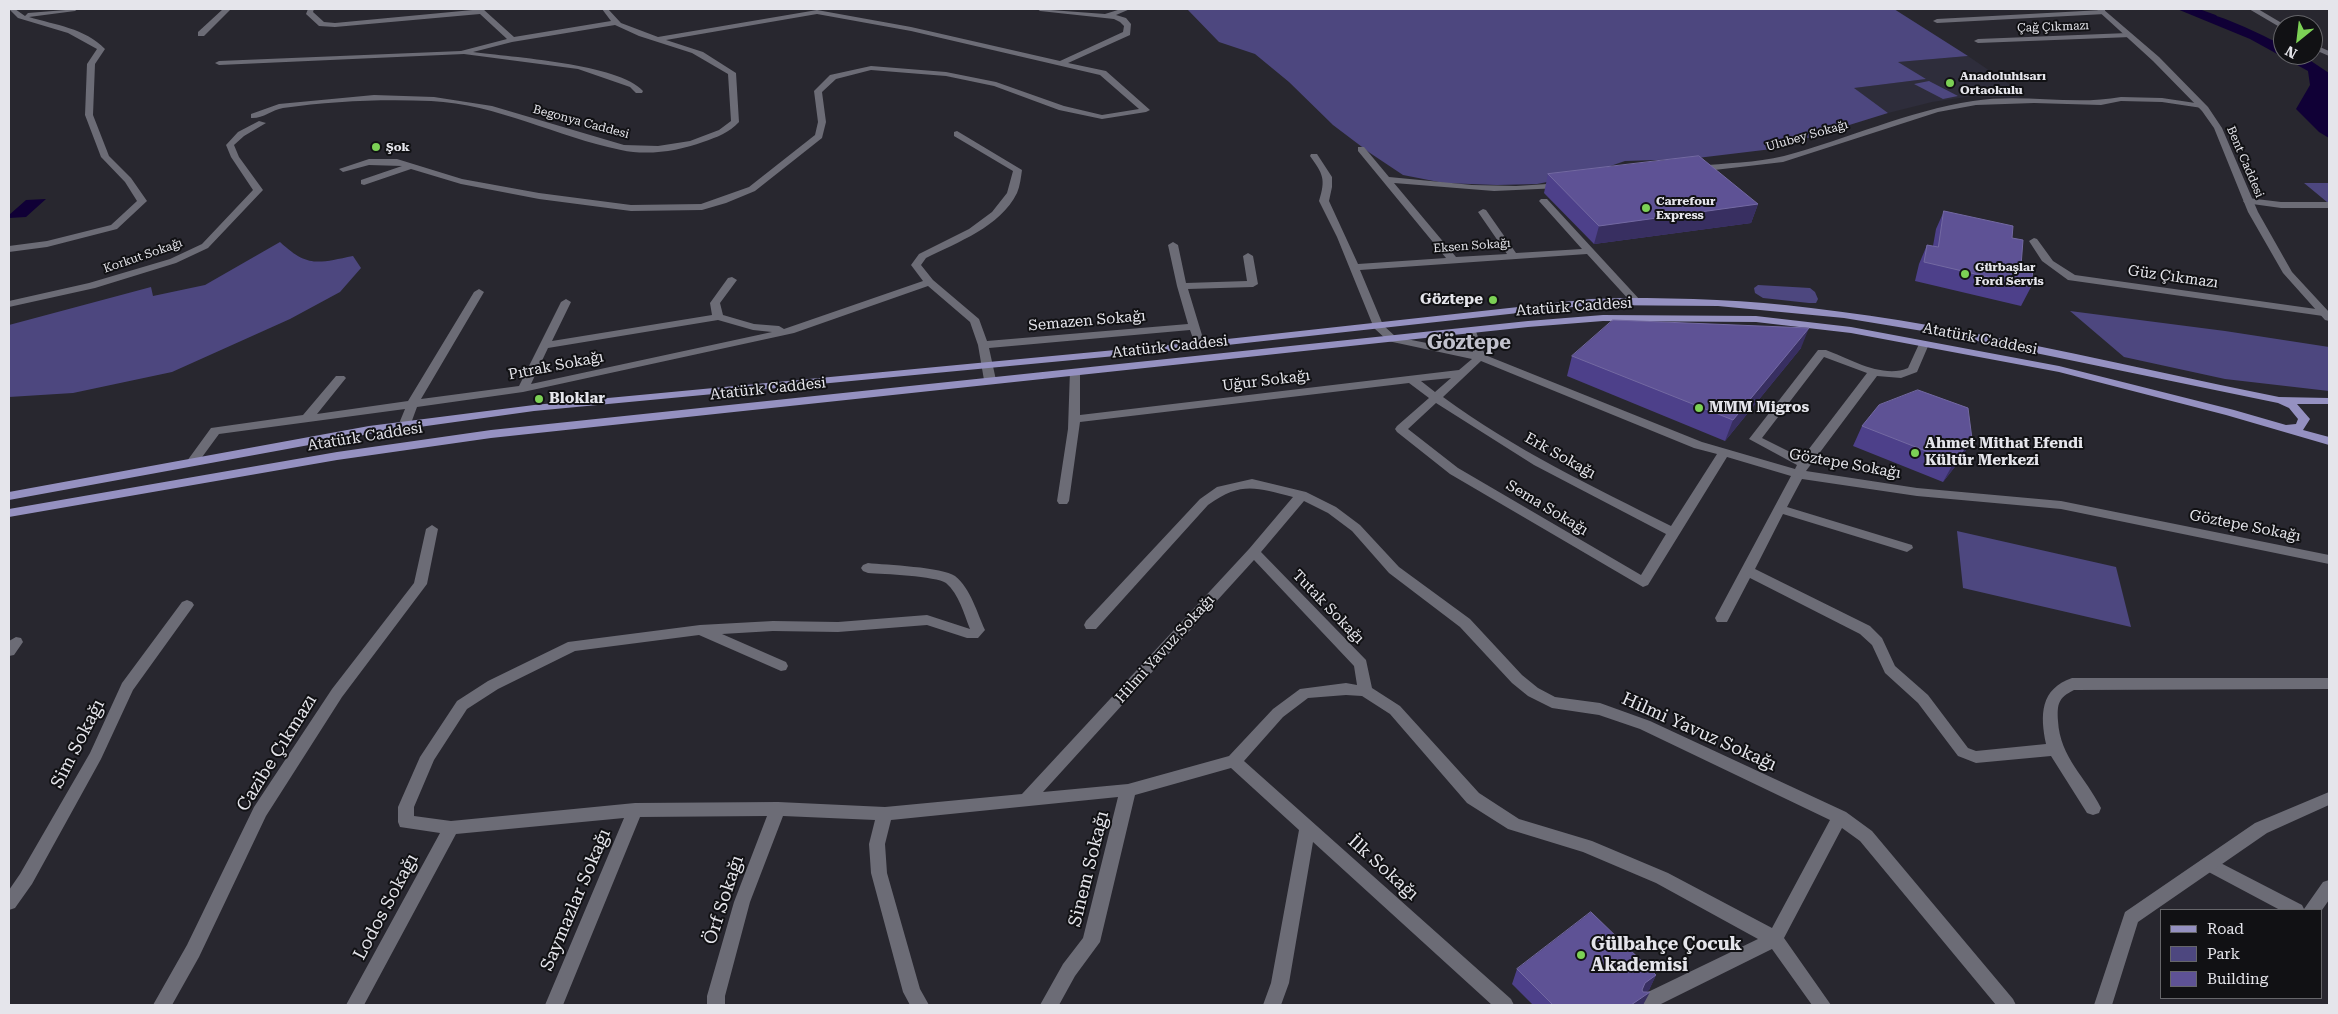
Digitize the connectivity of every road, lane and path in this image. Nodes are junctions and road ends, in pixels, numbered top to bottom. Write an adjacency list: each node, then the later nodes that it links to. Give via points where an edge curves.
1 (11, 9): 11 (street)
2 (75, 9): 11 (street)
3 (226, 9): 16 (street)
4 (312, 9): 9 (street, via 309,12 322,24 335,25)
5 (605, 9): 15 (street)
6 (1040, 9): 12 (street)
7 (1127, 9): 12 (street)
8 (2253, 9): 14 (street)
9 (480, 10): 19 (street)
10 (2101, 10): 13 (street); 17 (street, Bent Caddesi)
11 (18, 17): 43 (street, via 58,26 92,41 101,49 91,64 90,115 105,157 128,180 142,201 114,227 47,244)
12 (1103, 17): 23 (street, via 1123,20 1128,26 1127,33)
13 (1937, 21)
14 (2273, 21)
15 (614, 22): 18 (street, Begonya Caddesi); 19 (street)
16 (201, 34)
17 (2128, 35): 20 (street, Çağ Çıkmazı); 25 (street, Bent Caddesi, via 2156,58)
18 (655, 39): 23 (street, via 817,12 910,28); 26 (street, Begonya Caddesi, via 689,49 732,73 735,122 722,132 692,143 658,149 623,148 489,108 434,99 364,98 279,106)
19 (512, 40): 21 (street)
20 (1978, 41)
21 (461, 53): 22 (street); 24 (street, via 579,67 632,85)
22 (219, 63)
23 (1061, 63): 31 (street, via 1103,73 1146,110 1102,117 1062,108 996,84 946,74 872,68 833,77 818,92 822,122 819,136 752,189 724,201 694,207 632,208 539,196)
24 (639, 91)
25 (2202, 106): 33 (street, Ulubey Sokağı, via 2122,99 2101,104 1976,103 1936,110 1783,159); 37 (street, Bent Caddesi, via 2218,128)
26 (254, 116)
27 (262, 124): 55 (street, Korkut Sokağı, via 241,134 230,145 232,154 258,190 205,246 172,261 91,286)
28 (957, 134): 50 (street, via 1018,170 1013,192 1002,208 982,224 922,256 916,265)
29 (1361, 149): 34 (street)
30 (1314, 156): 48 (street, via 1329,175 1324,201)
31 (411, 166): 32 (street, via 397,162 369,162); 35 (street)
32 (343, 169)
33 (1685, 170)
34 (1385, 179): 36 (street, via 1448,188); 47 (street)
35 (364, 182)
36 (1569, 184)
37 (2248, 200): 39 (street, via 2281,205); 56 (street, Bent Caddesi, via 2288,273)
38 (1544, 201): 44 (street)
39 (2329, 205)
40 (1483, 212): 46 (street)
41 (2034, 241): 56 (street, Güz Çıkmazı, via 2051,266 2072,278)
42 (1173, 245): 51 (street)
43 (9, 249)
44 (1590, 251): 46 (street, Eksen Sokağı); 53 (street)
45 (1248, 256): 51 (street, via 1253,284)
46 (1513, 256): 47 (street, Eksen Sokağı)
47 (1453, 260): 48 (street, Eksen Sokağı)
48 (1355, 267): 58 (street)
49 (732, 280): 57 (street, via 715,303)
50 (929, 282): 60 (street, Pıtrak Sokağı); 64 (street, via 975,321)
51 (1182, 286): 59 (street)
52 (479, 292): 79 (street)
53 (1635, 300): 58 (main road, Atatürk Caddesi, via 1520,308); 77 (main road, Atatürk Caddesi, via 1741,304 1844,315)
54 (566, 302): 66 (street)
55 (9, 304)
56 (2326, 315)
57 (718, 316): 60 (street, via 753,327); 66 (street, Pıtrak Sokağı)
58 (1378, 326): 62 (street); 65 (main road, Atatürk Caddesi)
59 (1194, 327): 64 (street, Semazen Sokağı); 65 (street)
60 (794, 330): 75 (street, Pıtrak Sokağı)
61 (1471, 331): 62 (main road, Atatürk Caddesi); 63 (main road, Atatürk Caddesi, via 1604,318 1756,319 1851,330); 67 (street)
62 (1392, 339): 67 (street, Göztepe Sokağı); 69 (main road, Atatürk Caddesi)
63 (1924, 344): 70 (street, via 1913,370 1902,375); 83 (main road, Atatürk Caddesi, via 2059,369)
64 (983, 345): 68 (street)
65 (1200, 345): 68 (main road, Atatürk Caddesi)
66 (544, 346): 75 (street)
67 (1480, 357): 71 (street, Sema Sokağı); 85 (street, Göztepe Sokağı)
68 (986, 365): 74 (street); 82 (main road, Atatürk Caddesi, via 534,408)
69 (1074, 372): 74 (main road, Atatürk Caddesi); 81 (street)
70 (1874, 372): 87 (street); 87 (street, via 1822,352 1755,439)
71 (1462, 374): 73 (street, Uğur Sokağı); 76 (street, Sema Sokağı)
72 (340, 378): 80 (street)
73 (1411, 379): 76 (street, Erk Sokağı); 81 (street, Uğur Sokağı)
74 (990, 380): 92 (main road, Atatürk Caddesi, via 491,434 346,455)
75 (523, 389): 79 (street, Pıtrak Sokağı)
76 (1435, 398): 94 (street, Erk Sokağı, via 1514,449); 94 (street, Sema Sokağı, via 1401,429 1454,471 1592,554 1643,582)
77 (2279, 400): 78 (main road, Atatürk Caddesi); 83 (main road, via 2293,406 2304,419 2299,427)
78 (2329, 401)
79 (413, 403): 80 (street, Pıtrak Sokağı); 82 (street)
80 (306, 418): 86 (street, Pıtrak Sokağı, via 215,431)
81 (1074, 420): 90 (street)
82 (404, 426): 86 (main road, Atatürk Caddesi)
83 (2284, 428): 84 (main road, Atatürk Caddesi)
84 (2329, 442)
85 (1724, 453): 87 (street, Göztepe Sokağı); 94 (street, Sema Sokağı)
86 (193, 461): 88 (main road, Atatürk Caddesi)
87 (1801, 469): 91 (street); 97 (street, Göztepe Sokağı, via 1917,492 2061,505)
88 (9, 496)
89 (1302, 496): 96 (street, Hilmi Yavuz Sokağı); 102 (street, Hilmi Yavuz Sokağı, via 1252,484 1220,490 1204,502); 116 (street, Hilmi Yavuz Sokağı, via 1332,510 1356,528 1394,570 1465,623 1533,692 1552,702 1600,709 1645,725)
90 (1063, 501)
91 (1780, 509): 95 (street); 99 (street)
92 (9, 513)
93 (432, 529): 125 (street, Cazibe Çıkmazı, via 420,584 337,693 260,812 193,951)
94 (1674, 533)
95 (1907, 548)
96 (1254, 552): 106 (street, Tutak Sokağı, via 1361,664); 111 (street, Hilmi Yavuz Sokağı)
97 (2329, 559)
98 (868, 568): 103 (street, via 950,579 964,595 978,630 973,634 963,634 927,620 838,627)
99 (1748, 571): 101 (street); 107 (street, via 1866,630 1877,642 1890,669 1923,699 1963,752 1976,757)
100 (187, 605): 121 (street, Sim Sokağı, via 127,687 96,755)
101 (1722, 618)
102 (1091, 625)
103 (700, 630): 104 (street); 118 (street, via 573,646 493,685 462,705 428,757 406,806 406,822)
104 (781, 666)
105 (2329, 684): 107 (street, via 2072,684 2057,692 2050,708)
106 (1365, 691): 108 (street, via 1346,689 1305,693 1278,713); 124 (street, via 1395,710 1473,798 1514,824 1586,846 1662,878)
107 (2055, 749): 112 (street)
108 (1234, 761): 109 (street); 117 (street, İlk Sokağı)
109 (1128, 790): 111 (street); 130 (street, Sinem Sokağı, via 1091,942 1069,970)
110 (2329, 798): 119 (street, via 2261,828)
111 (1025, 801): 115 (street)
112 (2093, 808)
113 (778, 809): 114 (street); 115 (street); 128 (street, Örf Sokağı, via 742,902)
114 (635, 810): 118 (street); 127 (street, Saymazlar Sokağı)
115 (884, 814): 129 (street, via 877,844 879,873 912,992)
116 (1840, 817): 124 (street); 135 (street, Hilmi Yavuz Sokağı, via 1866,836)
117 (1308, 827): 131 (street, via 1280,983); 132 (street, İlk Sokağı)
118 (451, 828): 126 (street, Lodos Sokağı)
119 (2209, 864): 122 (street); 136 (street, via 2131,917)
120 (2329, 887): 123 (street)
121 (9, 903)
122 (2294, 909)
123 (2313, 909)
124 (1775, 939): 133 (street); 134 (street)
125 (162, 1005)
126 (355, 1005)
127 (554, 1005)
128 (716, 1005)
129 (920, 1005)
130 (1049, 1005)
131 (1272, 1005)
132 (1505, 1005)
133 (1645, 1005)
134 (1822, 1005)
135 (2007, 1005)
136 (2103, 1005)

